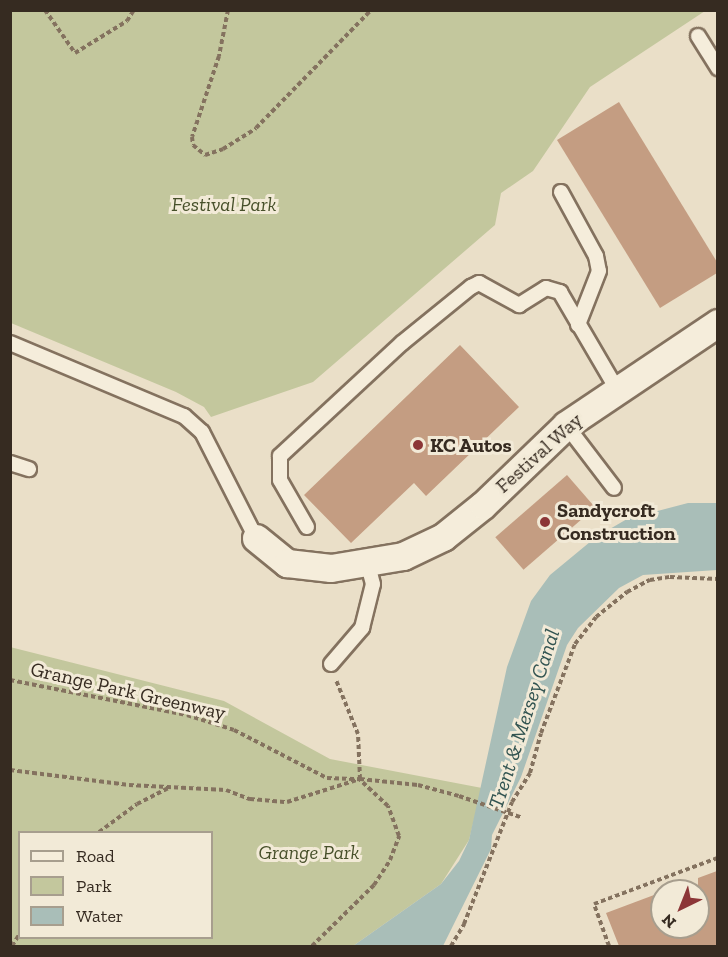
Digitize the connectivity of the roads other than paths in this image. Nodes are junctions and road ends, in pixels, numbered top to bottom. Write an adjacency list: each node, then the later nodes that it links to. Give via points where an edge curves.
1 (698, 36): 2 (lane)
2 (717, 68)
3 (561, 192): 5 (lane, via 596,256 599,271)
4 (717, 323): 7 (street, Festival Way)
5 (578, 325): 7 (lane); 12 (lane, via 560,292 553,288 546,288 519,305 479,283 455,298 280,456 280,480)
6 (10, 343): 13 (lane, via 184,416 202,432)
7 (616, 388): 8 (street, Festival Way)
8 (566, 425): 11 (lane); 14 (street, Festival Way, via 483,505 443,537 403,556)
9 (10, 463): 10 (lane)
10 (29, 469)
11 (614, 488)
12 (307, 527)
13 (256, 538): 14 (street, Festival Way, via 287,563 331,568)
14 (368, 565): 15 (lane, via 373,584 362,628)
15 (332, 664)

